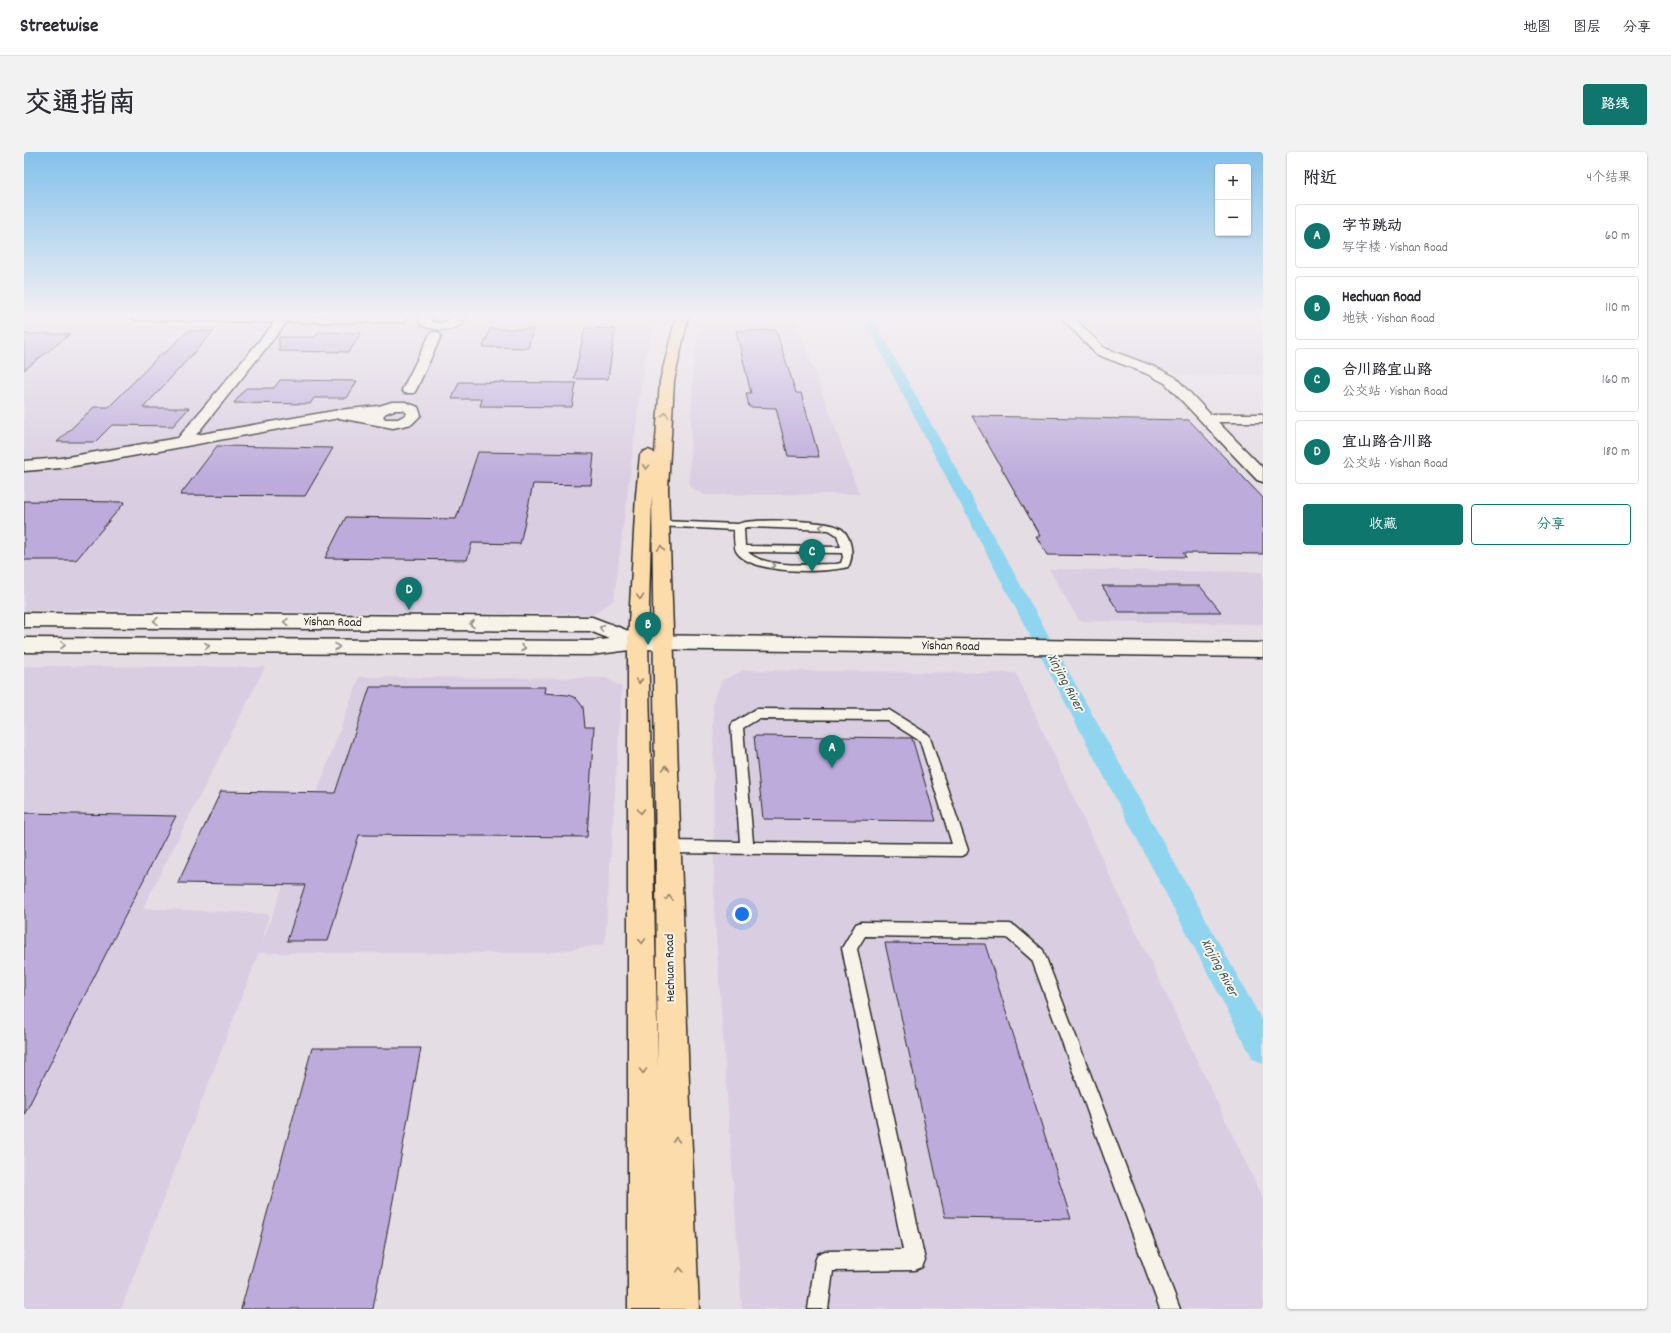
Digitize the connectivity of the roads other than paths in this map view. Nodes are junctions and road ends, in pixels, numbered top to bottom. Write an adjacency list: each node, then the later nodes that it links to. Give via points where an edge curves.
1 (241, 371): 10 (street)
2 (416, 371): 6 (street)
3 (657, 371): 20 (main road, Hechuan Road, one-way to 20, via 645,487)
4 (669, 371): 15 (main road, Hechuan Road, one-way to 4, via 660,489)
5 (1153, 371): 8 (street, via 1170,380)
6 (409, 390): 7 (street); 7 (street, via 409,408 414,412 412,418 390,424)
7 (382, 413): 10 (street, via 370,410 339,414)
8 (1206, 418): 9 (street); 14 (street)
9 (1263, 418)
10 (184, 441): 12 (street)
11 (24, 455): 12 (street)
12 (61, 463): 13 (street)
13 (24, 466)
14 (1263, 477)
15 (661, 524): 16 (lane); 20 (main road, Hechuan Road, one-way to 15)
16 (739, 527): 17 (lane); 18 (lane, one-way to 16, via 842,534 835,528 746,524)
17 (740, 549): 18 (lane); 18 (lane, one-way to 18, via 754,561 766,565 812,566 845,565 848,557)
18 (846, 550)
19 (24, 620): 20 (street, Yishan Road, one-way to 19, via 592,624)
20 (651, 642): 21 (street, Yishan Road, one-way to 20, via 591,648); 22 (street, Yishan Road); 23 (main road, Hechuan Road, one-way to 20); 25 (main road, Hechuan Road, one-way to 25)
21 (24, 644)
22 (1263, 650)
23 (668, 847): 24 (lane); 26 (main road, Hechuan Road, one-way to 23)
24 (747, 848): 24 (lane, via 771,848 961,850 925,738 889,715 756,714 737,726)
25 (646, 1309)
26 (681, 1309)
27 (818, 1309): 28 (lane, via 825,1261 915,1260 849,948 861,929 1010,931 1038,955)
28 (1170, 1309)

